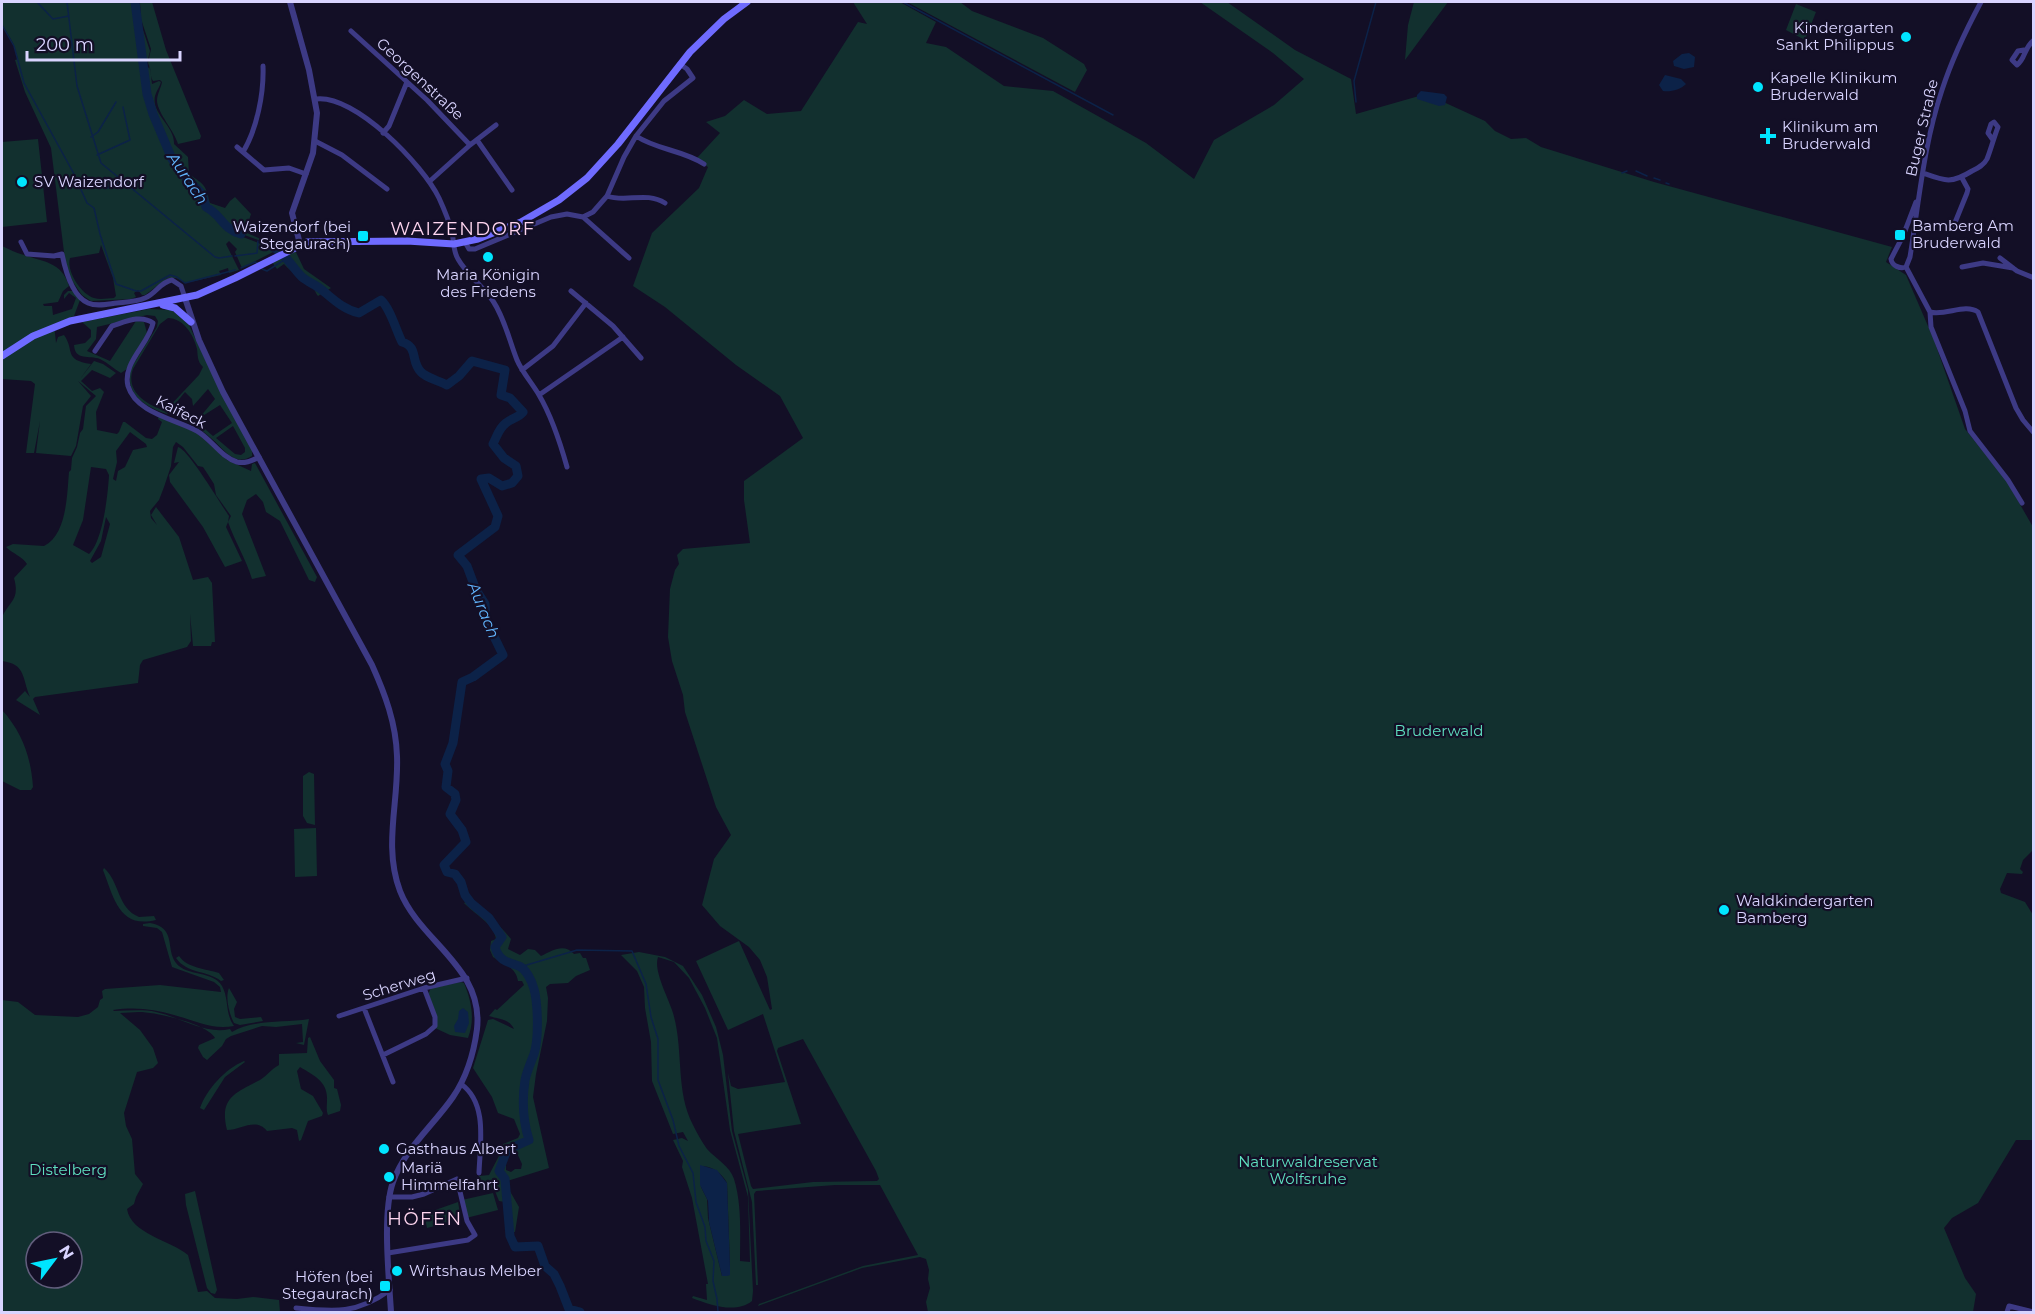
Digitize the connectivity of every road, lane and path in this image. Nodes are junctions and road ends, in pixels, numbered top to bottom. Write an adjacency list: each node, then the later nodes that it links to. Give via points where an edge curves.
1 (290, 2): 10 (street)
2 (747, 2): 7 (main road)
3 (1981, 2): 21 (street, Buger Straße, via 1942,90)
4 (351, 31): 9 (street, Georgenstraße)
5 (2034, 40): 6 (street)
6 (2024, 50)
7 (680, 64): 13 (street, via 693,78 664,101); 33 (main road, via 606,159 578,186 521,222)
8 (263, 66): 19 (street, via 258,111)
9 (407, 82): 12 (street); 17 (street, Georgenstraße)
10 (316, 99): 12 (street, via 338,101); 16 (street)
11 (496, 125): 14 (street)
12 (383, 133): 24 (street)
13 (636, 135): 20 (street); 28 (street)
14 (477, 140): 17 (street); 26 (street)
15 (1993, 140): 23 (street, via 1984,163)
16 (315, 141): 22 (street); 25 (street, via 342,155)
17 (470, 145): 24 (street)
18 (237, 147): 19 (street)
19 (243, 153): 22 (street, via 264,170 289,168)
20 (704, 164)
21 (1923, 173): 23 (street, via 1951,182); 27 (street, Buger Straße)
22 (306, 174): 34 (street, via 292,213)
23 (1962, 178): 31 (street, via 1968,189)
24 (430, 181): 35 (street)
25 (387, 189)
26 (512, 190)
27 (1919, 195): 38 (street, Buger Straße); 38 (street, Buger Straße, via 1891,259 1893,264)
28 (607, 196): 29 (street, via 653,197); 30 (street, via 598,208)
29 (665, 203)
30 (583, 217): 33 (street, via 551,217 475,249 469,249); 36 (street)
31 (1954, 225)
32 (21, 242): 43 (street, via 27,254 63,254 67,276 88,303 136,301 154,294 172,280 181,286)
33 (465, 242): 35 (main road)
34 (300, 244): 35 (main road, via 318,240); 43 (main road, via 250,271)
35 (454, 244): 52 (street, via 461,264 498,309)
36 (629, 258)
37 (2000, 258): 40 (street)
38 (1906, 267): 46 (street, Buger Straße)
39 (1962, 267): 40 (street, via 1983,263)
40 (2013, 268): 41 (street)
41 (2034, 278)
42 (571, 291): 44 (street)
43 (185, 298): 45 (main road); 47 (street)
44 (586, 303): 48 (street); 52 (street, via 553,346)
45 (157, 304): 47 (main road, via 175,308); 50 (main road, via 70,321 33,336)
46 (1930, 312): 54 (street, via 1970,308 1978,312 2016,408); 57 (street, Buger Straße, via 1931,327 1968,427)
47 (191, 322): 55 (street)
48 (623, 337): 51 (street); 53 (street)
49 (95, 351): 55 (street, Kaifeck, via 112,326 148,319 153,323 151,332 127,376 133,396 144,406 196,431 236,462)
50 (2, 356)
51 (641, 358)
52 (522, 370): 53 (street)
53 (539, 395): 56 (street)
54 (2034, 433)
55 (259, 457): 58 (street, via 372,665 388,705 398,758 391,841 396,880 417,920)
56 (567, 466)
57 (2022, 503)
58 (467, 978): 59 (street, Scherweg); 64 (street, via 478,1018)
59 (424, 988): 60 (street, Scherweg); 62 (street, via 435,1026)
60 (364, 1008): 61 (street, Scherweg); 62 (street)
61 (339, 1016)
62 (383, 1055): 63 (street)
63 (393, 1082)
64 (461, 1084): 65 (street, via 479,1107); 66 (street, via 409,1151)
65 (480, 1173)
66 (389, 1197): 67 (street); 67 (street, via 424,1194 457,1179 467,1221 475,1235 468,1240)
67 (388, 1253): 68 (street)
68 (390, 1290): 71 (street, via 359,1309); 72 (street)
69 (296, 1308): 71 (street)
70 (2008, 1309): 73 (street)
71 (333, 1311)
72 (391, 1312)
73 (2034, 1312)

